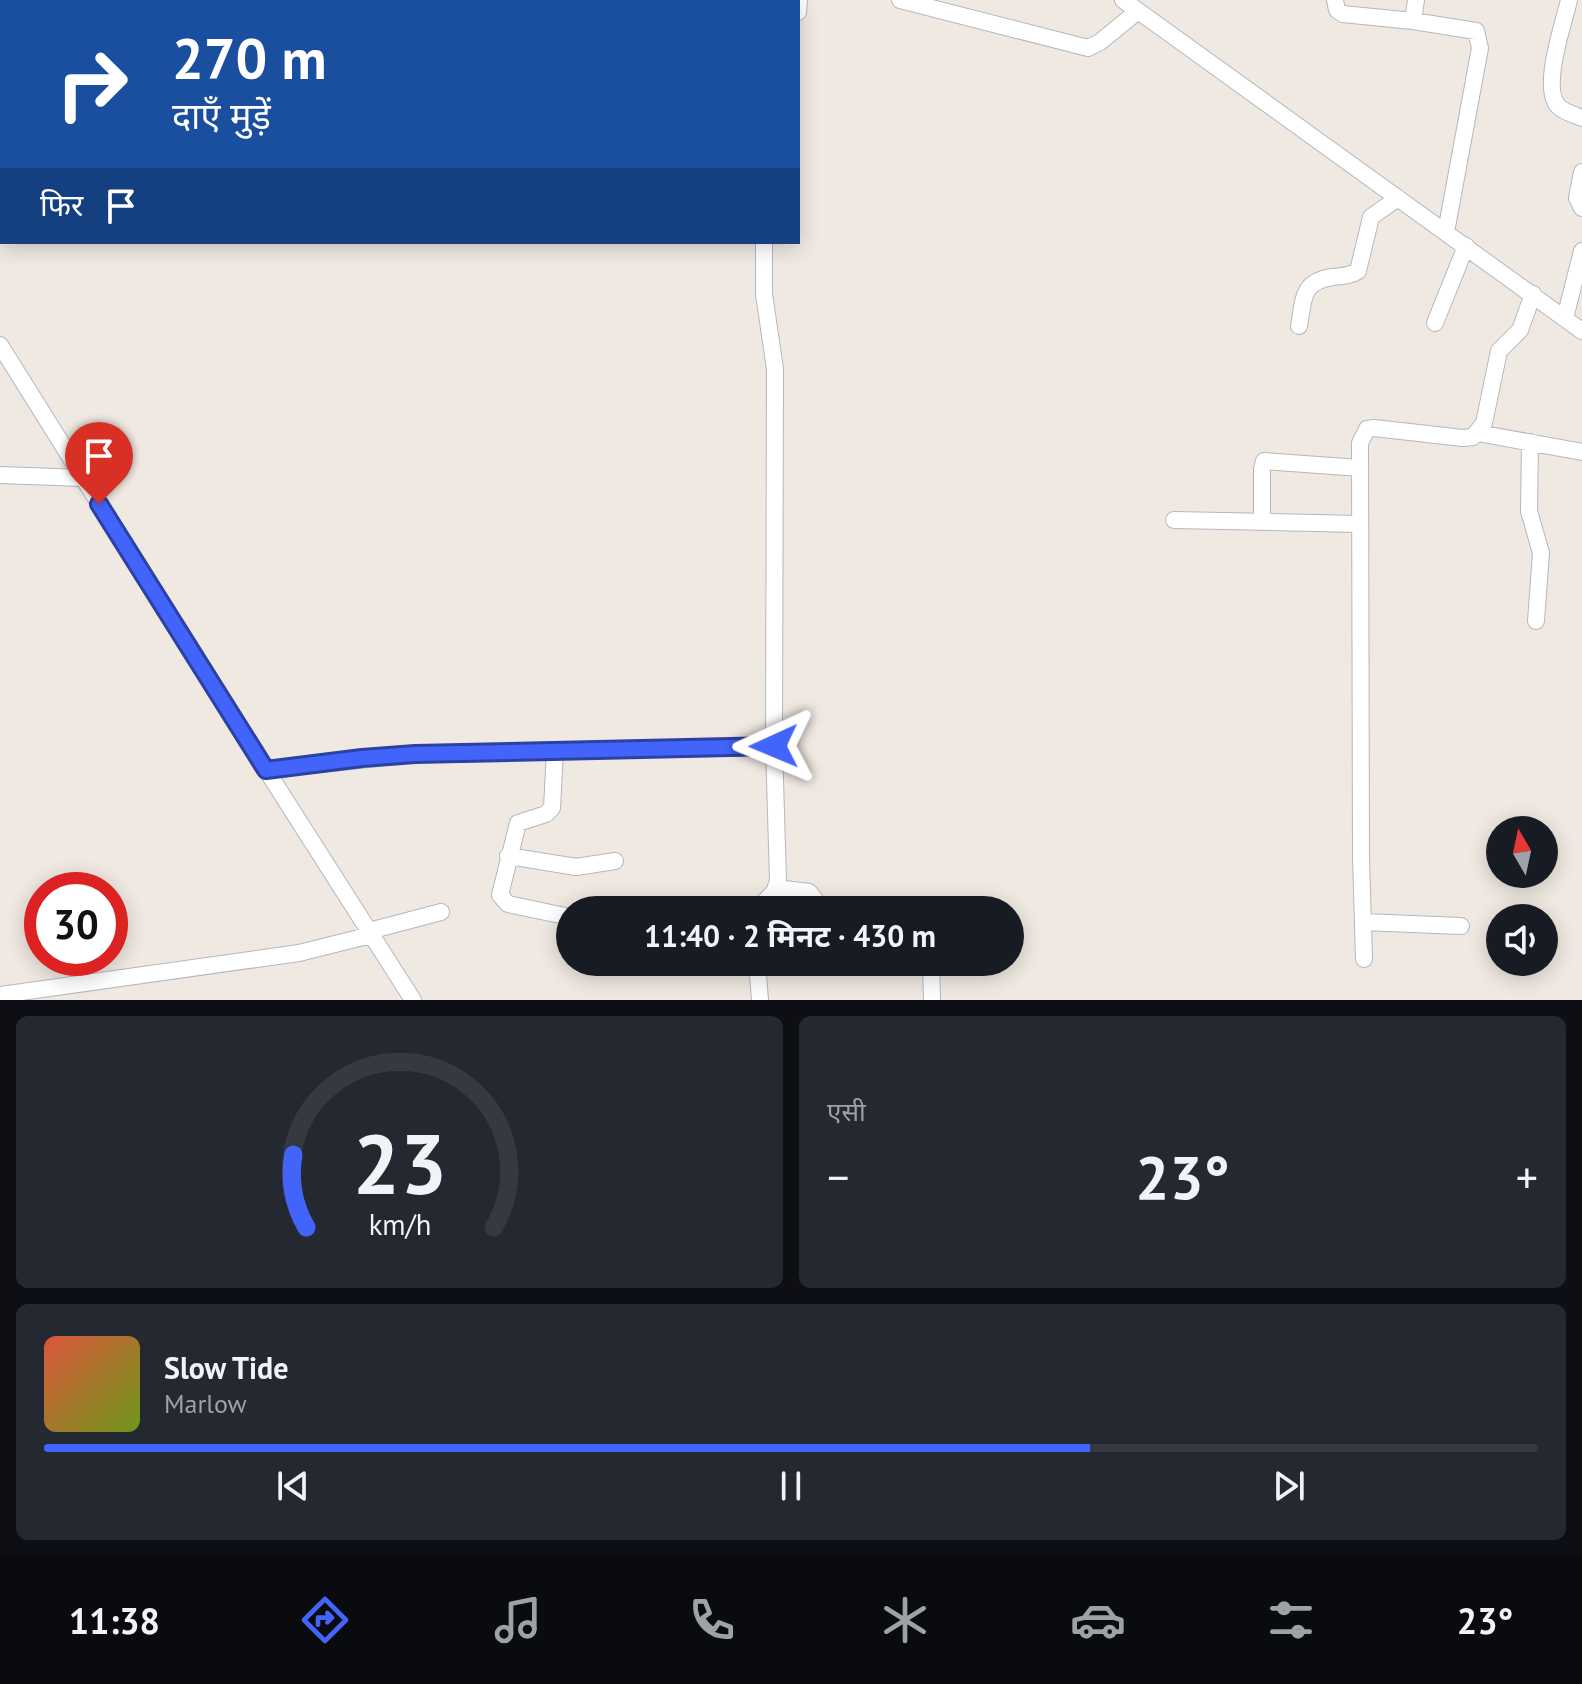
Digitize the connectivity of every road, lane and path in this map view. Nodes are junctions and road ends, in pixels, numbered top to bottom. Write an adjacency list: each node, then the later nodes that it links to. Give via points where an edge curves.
1 (900, 0): 6 (street, via 1088,48)
2 (1123, 0): 6 (street)
3 (1335, 0): 7 (street, via 1343,14)
4 (1416, 0): 7 (street)
5 (1569, 0): 8 (street, via 1551,87 1559,108)
6 (1138, 11): 10 (street)
7 (1413, 21): 12 (street, via 1476,31 1480,48)
8 (1582, 118)
9 (1582, 172): 11 (street, via 1577,198)
10 (1398, 198): 12 (street); 19 (street, via 1371,217 1358,271 1314,282 1305,291)
11 (1582, 208)
12 (1446, 232): 14 (street)
13 (764, 244): 32 (street, via 764,294 775,369)
14 (1466, 246): 16 (street); 18 (street)
15 (1582, 251): 17 (street)
16 (1533, 294): 17 (street); 22 (street, via 1520,330 1499,351)
17 (1565, 318): 20 (street)
18 (1435, 323)
19 (1299, 326)
20 (1582, 331)
21 (0, 345): 27 (street)
22 (1478, 433): 23 (street); 25 (street, via 1463,438 1367,429 1360,443)
23 (1530, 442): 24 (street); 31 (street, via 1529,511 1541,553)
24 (1582, 452)
25 (1360, 468): 29 (street, via 1264,461); 30 (street)
26 (0, 475): 27 (street)
27 (83, 478): 34 (street)
28 (1174, 520): 29 (street)
29 (1262, 522): 30 (street)
30 (1360, 524): 42 (street)
31 (1536, 621)
32 (774, 746): 33 (street); 37 (street)
33 (555, 751): 34 (street, via 362,758); 35 (street, via 552,808 518,823)
34 (266, 770): 44 (street)
35 (508, 856): 36 (street, via 576,867); 41 (street, via 502,900)
36 (615, 861)
37 (776, 888): 38 (street); 39 (street)
38 (769, 896)
39 (812, 896)
40 (441, 912): 44 (street)
41 (556, 914)
42 (1363, 922): 43 (street); 45 (street)
43 (1461, 926)
44 (370, 933): 48 (street, via 299,953); 49 (street)
45 (1364, 959)
46 (758, 976): 50 (street)
47 (931, 976): 51 (street)
48 (0, 995)
49 (413, 1000)
50 (760, 1000)
51 (932, 1000)

